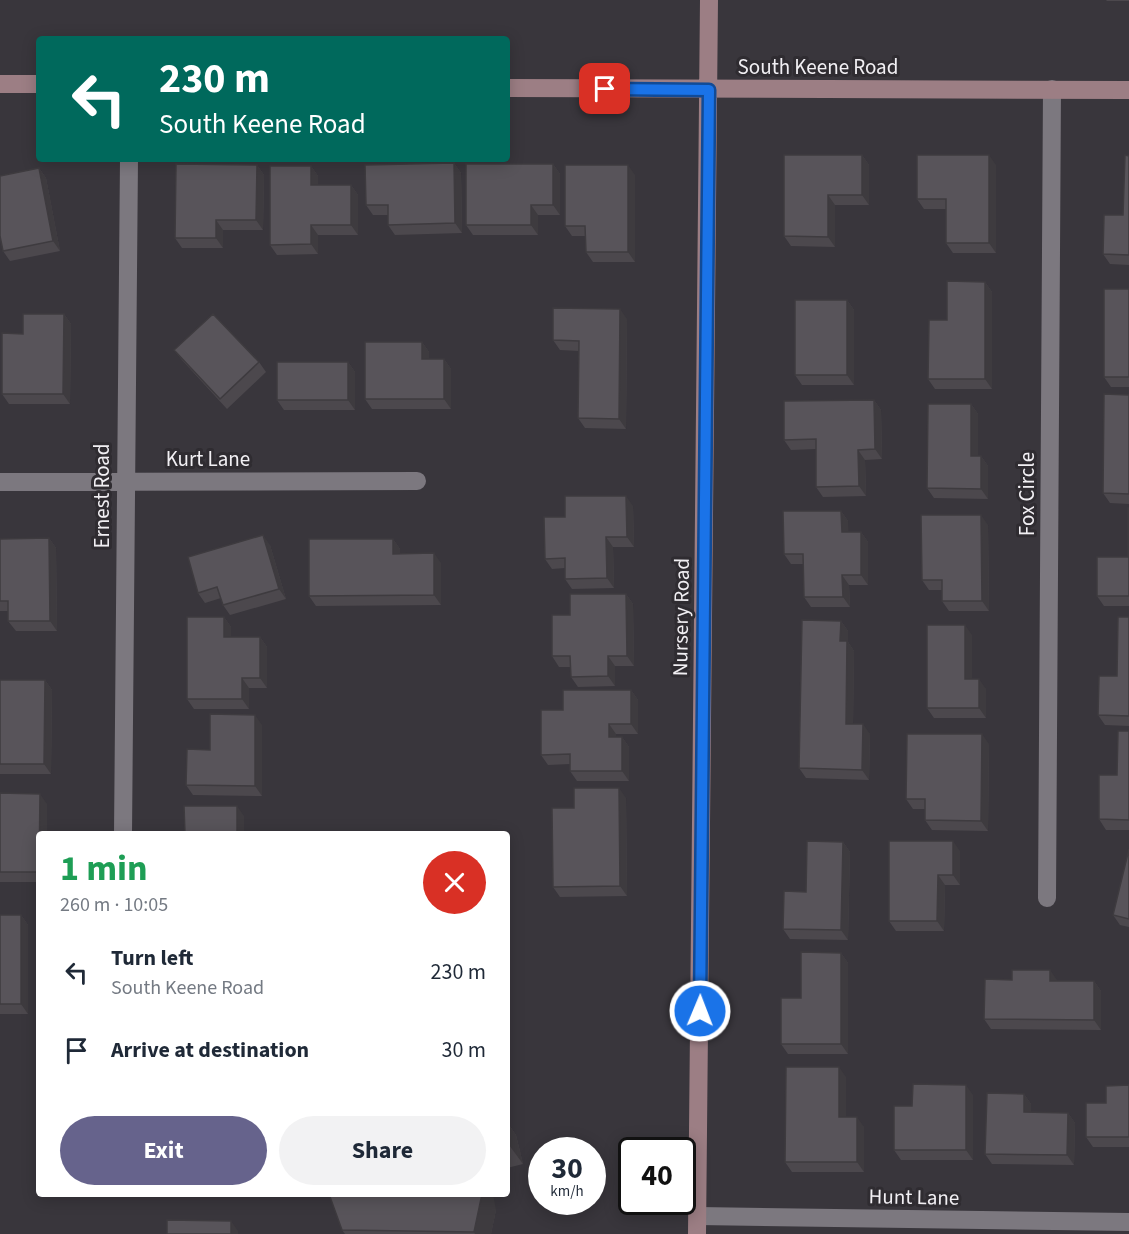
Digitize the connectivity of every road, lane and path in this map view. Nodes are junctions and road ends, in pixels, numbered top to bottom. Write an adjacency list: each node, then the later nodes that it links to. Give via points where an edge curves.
1 (709, 0): 6 (street, Nursery Road)
2 (0, 84): 3 (street)
3 (36, 84)
4 (510, 88): 6 (street, South Keene Road)
5 (1052, 89): 6 (street, South Keene Road); 7 (street, South Keene Road); 13 (street, Fox Circle)
6 (709, 90): 15 (street, Nursery Road)
7 (1129, 90)
8 (129, 162): 11 (street, Ernest Road)
9 (417, 481): 11 (street, Kurt Lane)
10 (0, 482): 11 (street, Kurt Lane)
11 (124, 482): 12 (street, Ernest Road)
12 (123, 831)
13 (1047, 898)
14 (1129, 1222): 15 (street, Hunt Lane)
15 (697, 1225)

